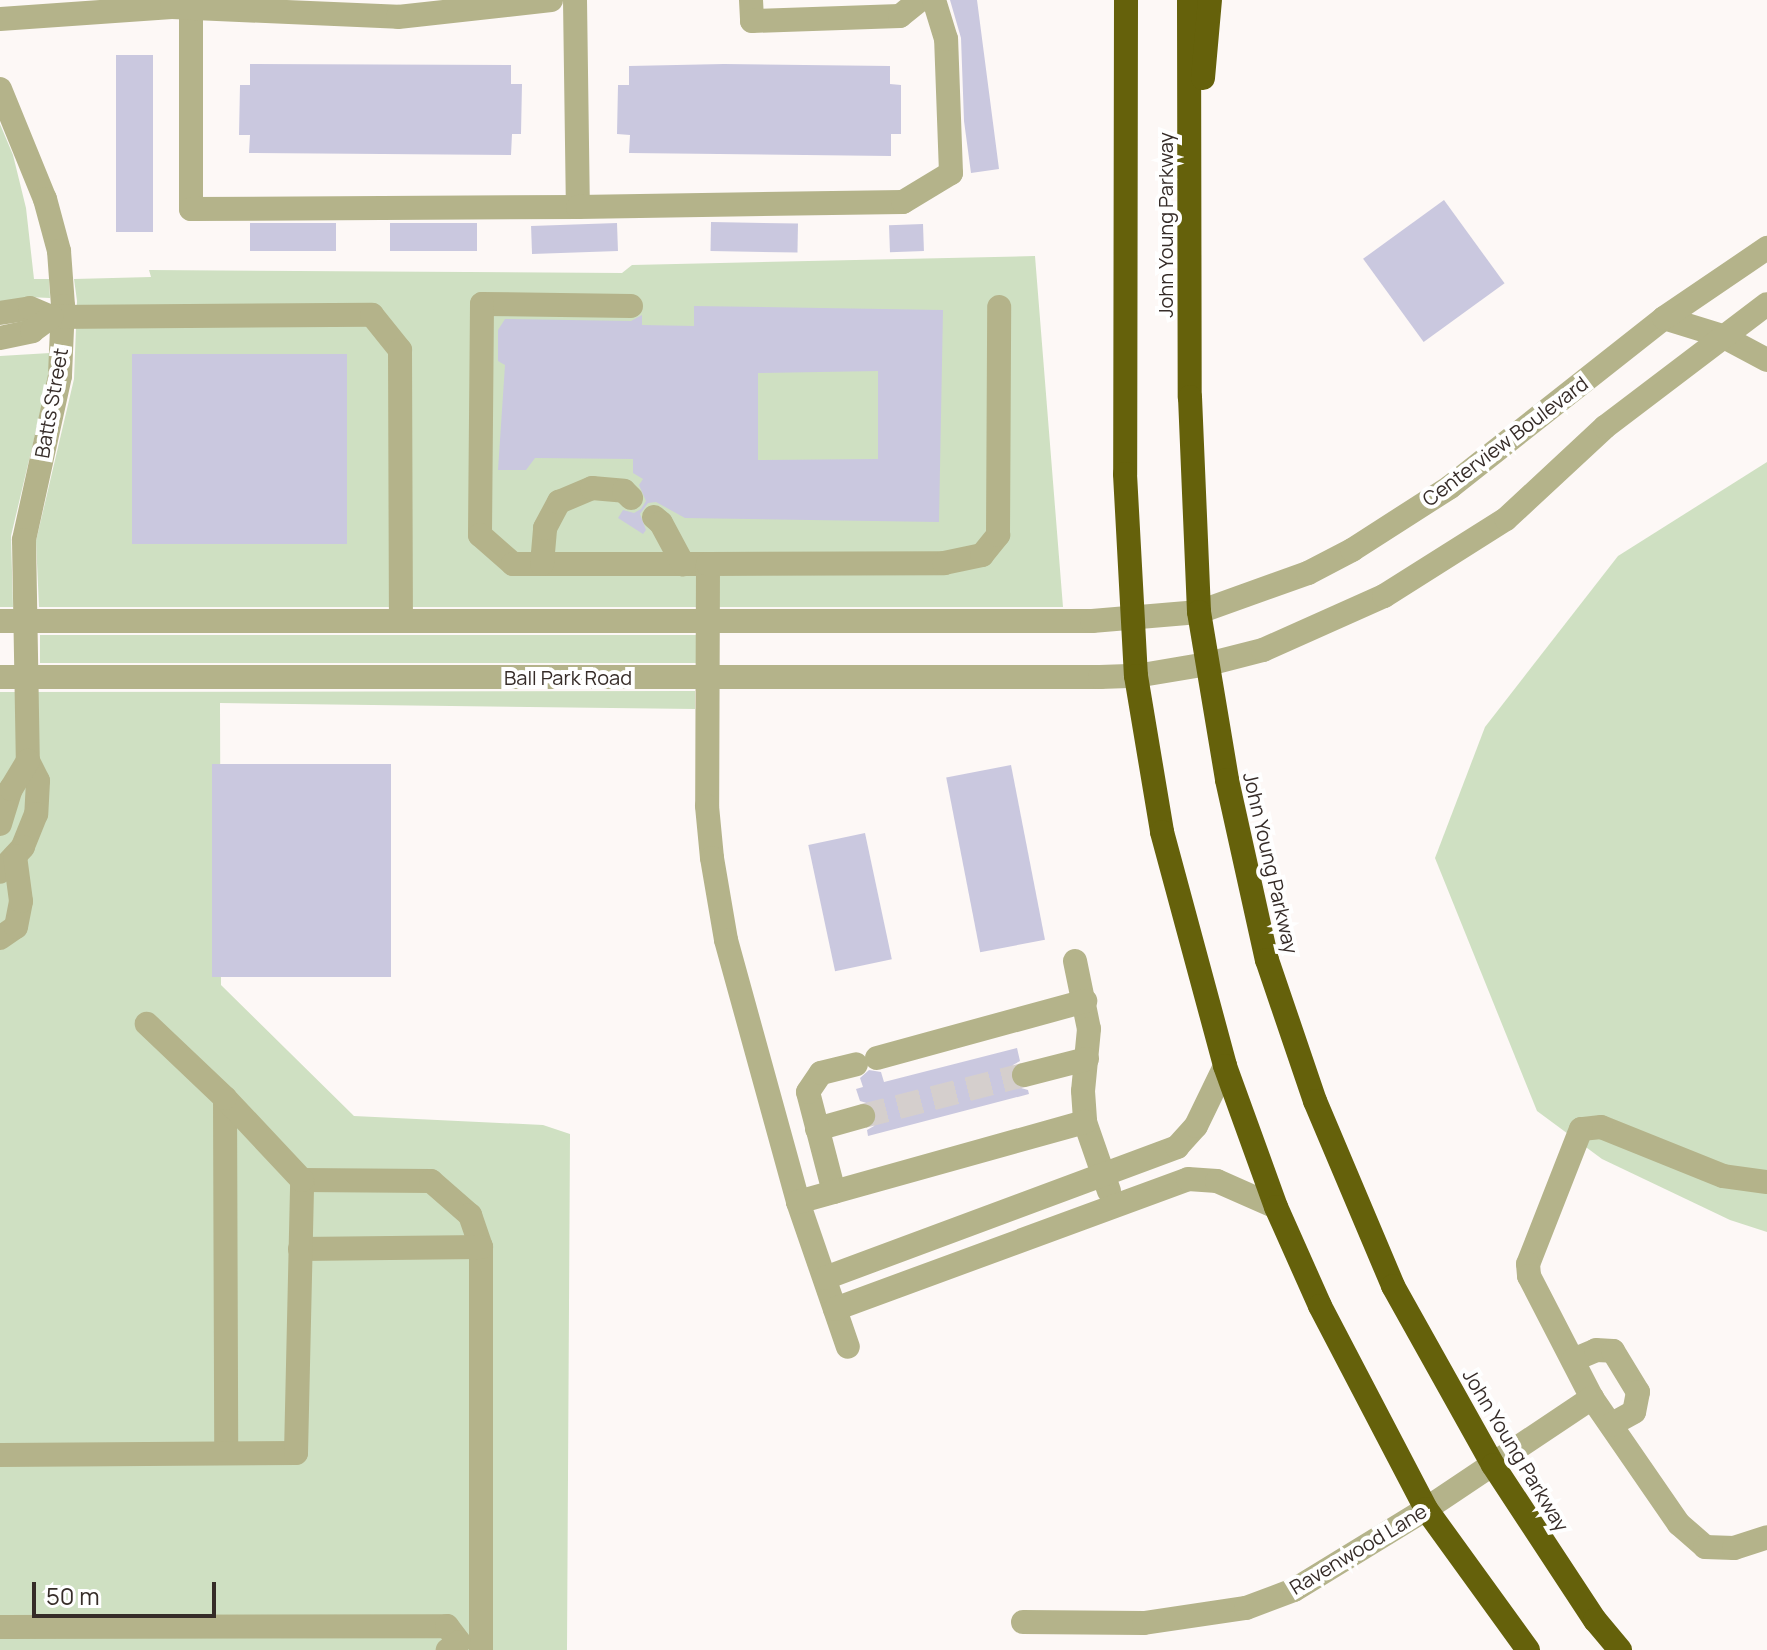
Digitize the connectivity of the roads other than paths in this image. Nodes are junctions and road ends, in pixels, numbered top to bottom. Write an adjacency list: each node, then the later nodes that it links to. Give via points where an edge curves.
1 (551, 0): 9 (street, via 398,17)
2 (575, 0): 12 (street)
3 (751, 0): 4 (street, via 752,21 779,21 900,16)
4 (920, 0)
5 (934, 0): 12 (street, via 946,39 951,173 903,202)
6 (1126, 0): 30 (highway, John Young Parkway, via 1125,474)
7 (1189, 0): 13 (highway, John Young Parkway)
8 (1210, 0): 13 (highway)
9 (191, 8): 10 (street); 12 (street, via 191,209)
10 (0, 19)
11 (0, 89): 19 (street, Batts Street, via 45,199 59,251)
12 (578, 207)
13 (1189, 248): 29 (highway, John Young Parkway, via 1191,482)
14 (1767, 248): 20 (street, Centerview Boulevard)
15 (1767, 304): 21 (street)
16 (631, 306): 26 (street, via 482,304 480,535 513,564)
17 (999, 307): 28 (street, via 998,535 982,555 944,563)
18 (0, 313): 19 (street, via 30,308)
19 (57, 317): 22 (street, via 32,331); 32 (street, Batts Street, via 60,376 24,540); 33 (street, via 372,315 400,350)
20 (1664, 318): 21 (street); 29 (street, Centerview Boulevard, via 1450,487 1352,550 1308,573)
21 (1722, 336): 23 (street); 35 (street, via 1605,427 1506,519 1384,596 1263,650)
22 (0, 338)
23 (1767, 360)
24 (631, 498): 26 (street, via 624,491 592,488 559,502 545,528)
25 (654, 517): 27 (street)
26 (542, 564): 27 (street)
27 (683, 564): 28 (street)
28 (708, 564): 34 (street)
29 (1199, 612): 30 (street, Centerview Boulevard); 35 (highway, John Young Parkway)
30 (1132, 618): 34 (street); 36 (highway, John Young Parkway)
31 (0, 621): 32 (street)
32 (27, 621): 33 (street); 38 (street, Batts Street)
33 (401, 621): 34 (street)
34 (710, 621): 39 (street)
35 (1208, 664): 36 (street); 71 (highway, John Young Parkway, via 1227,780 1267,960 1315,1101 1393,1286)
36 (1136, 676): 39 (street, Ball Park Road); 48 (highway, John Young Parkway, via 1162,832)
37 (0, 677): 38 (street, Ball Park Road)
38 (26, 677): 39 (street, Ball Park Road); 40 (street, Batts Street)
39 (708, 677): 58 (street, via 707,806 726,940)
40 (28, 761): 41 (street, via 11,789); 42 (street, Batts Street, via 38,781 36,814 23,847)
41 (0, 824)
42 (8, 864): 43 (street, via 21,901 16,927)
43 (0, 938)
44 (1075, 961): 45 (street)
45 (1085, 1001): 47 (street); 53 (street, via 821,1073 808,1092)
46 (147, 1024): 50 (street)
47 (1087, 1059): 49 (street); 52 (street)
48 (1225, 1066): 54 (street, via 1196,1126 1177,1147); 60 (highway, John Young Parkway)
49 (1024, 1075)
50 (225, 1098): 55 (street); 69 (street)
51 (863, 1116): 53 (street)
52 (1085, 1122): 54 (street); 57 (street)
53 (817, 1129): 57 (street)
54 (1104, 1177): 59 (street); 63 (street)
55 (302, 1180): 61 (street, via 431,1181 470,1215); 62 (street)
56 (1767, 1182): 66 (street, via 1723,1176 1601,1127 1581,1129 1528,1264 1529,1276)
57 (834, 1192): 58 (street)
58 (798, 1202): 63 (street)
59 (1115, 1204): 60 (street, via 1188,1179 1217,1181); 64 (street)
60 (1276, 1207): 72 (highway, John Young Parkway, via 1320,1306)
61 (481, 1247): 62 (street); 76 (street)
62 (300, 1249): 69 (street, via 296,1453)
63 (825, 1278): 64 (street)
64 (835, 1309): 65 (street)
65 (848, 1347)
66 (1573, 1360): 67 (street); 68 (street, via 1596,1350 1613,1351 1638,1392 1634,1412)
67 (1592, 1398): 68 (street); 71 (street, Ravenwood Lane)
68 (1611, 1425): 73 (street, via 1679,1524 1705,1547 1734,1548)
69 (226, 1453): 70 (street)
70 (0, 1455)
71 (1493, 1465): 72 (street, Ravenwood Lane); 78 (highway, John Young Parkway)
72 (1426, 1509): 74 (street, Ravenwood Lane, via 1294,1590 1246,1608 1144,1623); 77 (highway, John Young Parkway)
73 (1767, 1537)
74 (1023, 1622)
75 (0, 1627): 76 (street, via 447,1626)
76 (467, 1646)
77 (1528, 1650)
78 (1620, 1650)

